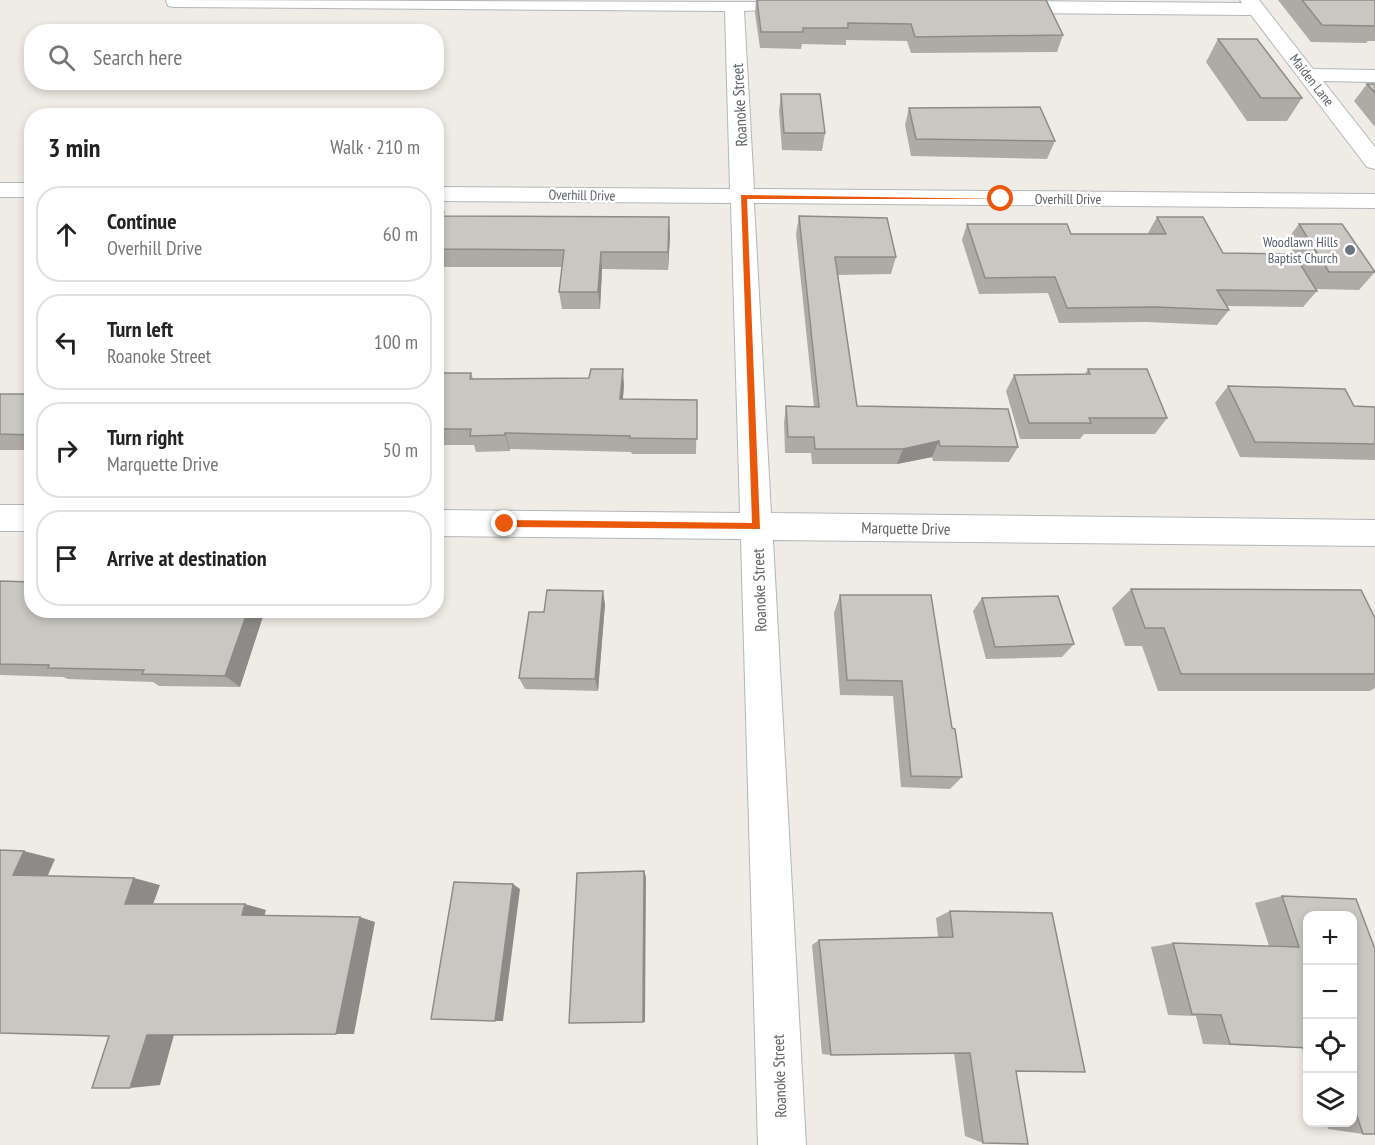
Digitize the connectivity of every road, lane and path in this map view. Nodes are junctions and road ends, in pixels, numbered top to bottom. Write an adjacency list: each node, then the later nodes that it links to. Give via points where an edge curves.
1 (174, 2): 2 (street)
2 (734, 3): 4 (street); 12 (street, Roanoke Street)
3 (1252, 5): 5 (street); 6 (street, Maiden Lane)
4 (770, 6)
5 (984, 7)
6 (1309, 75): 7 (street); 8 (street, Maiden Lane)
7 (1375, 76)
8 (1375, 162)
9 (0, 190): 10 (street)
10 (24, 190)
11 (444, 194): 12 (street, Overhill Drive)
12 (743, 197): 13 (street, Overhill Drive); 17 (street, Roanoke Street)
13 (1375, 201)
14 (0, 518): 15 (street)
15 (24, 518)
16 (444, 523): 17 (street, Marquette Drive)
17 (757, 527): 18 (street, Marquette Drive); 19 (street, Roanoke Street)
18 (1375, 533)
19 (782, 1145)

